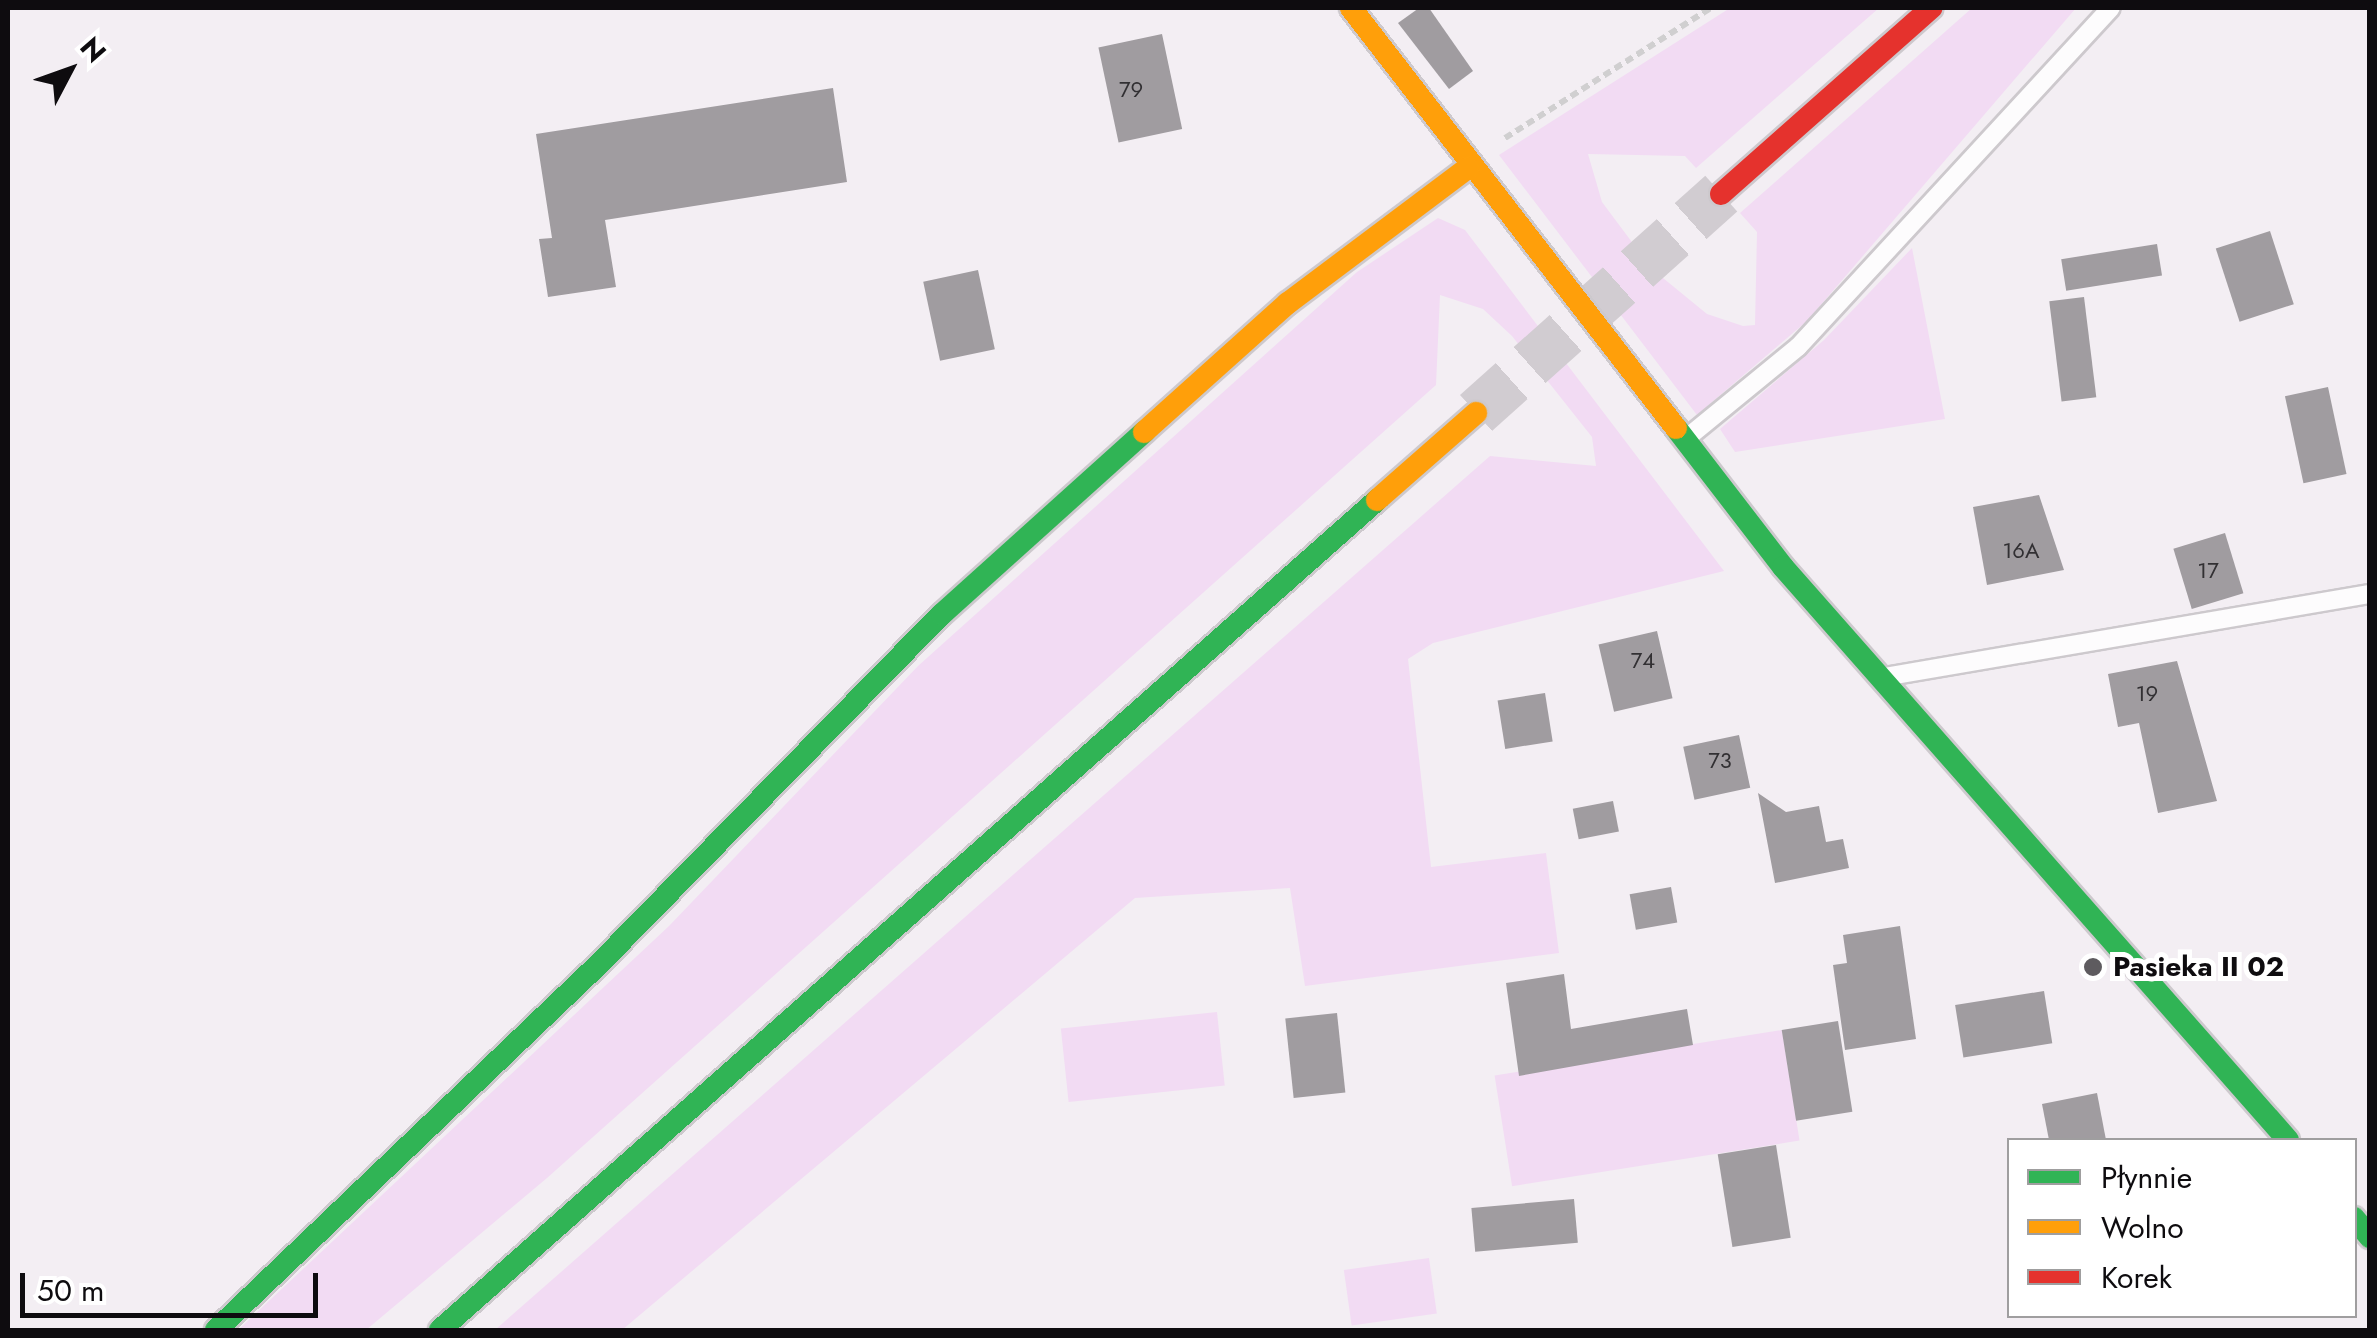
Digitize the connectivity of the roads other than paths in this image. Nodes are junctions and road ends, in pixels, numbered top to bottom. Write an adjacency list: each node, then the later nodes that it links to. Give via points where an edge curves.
1 (1351, 8): 4 (street)
2 (1931, 8): 5 (street)
3 (2110, 8): 7 (lane, via 1798,347)
4 (1468, 168): 7 (street); 11 (street, via 1288,303 942,614 598,965)
5 (1721, 194)
6 (1476, 413): 12 (street)
7 (1681, 442): 9 (street)
8 (2370, 594): 9 (lane)
9 (1878, 679): 10 (street)
10 (2286, 1138)
11 (216, 1330)
12 (440, 1330)

